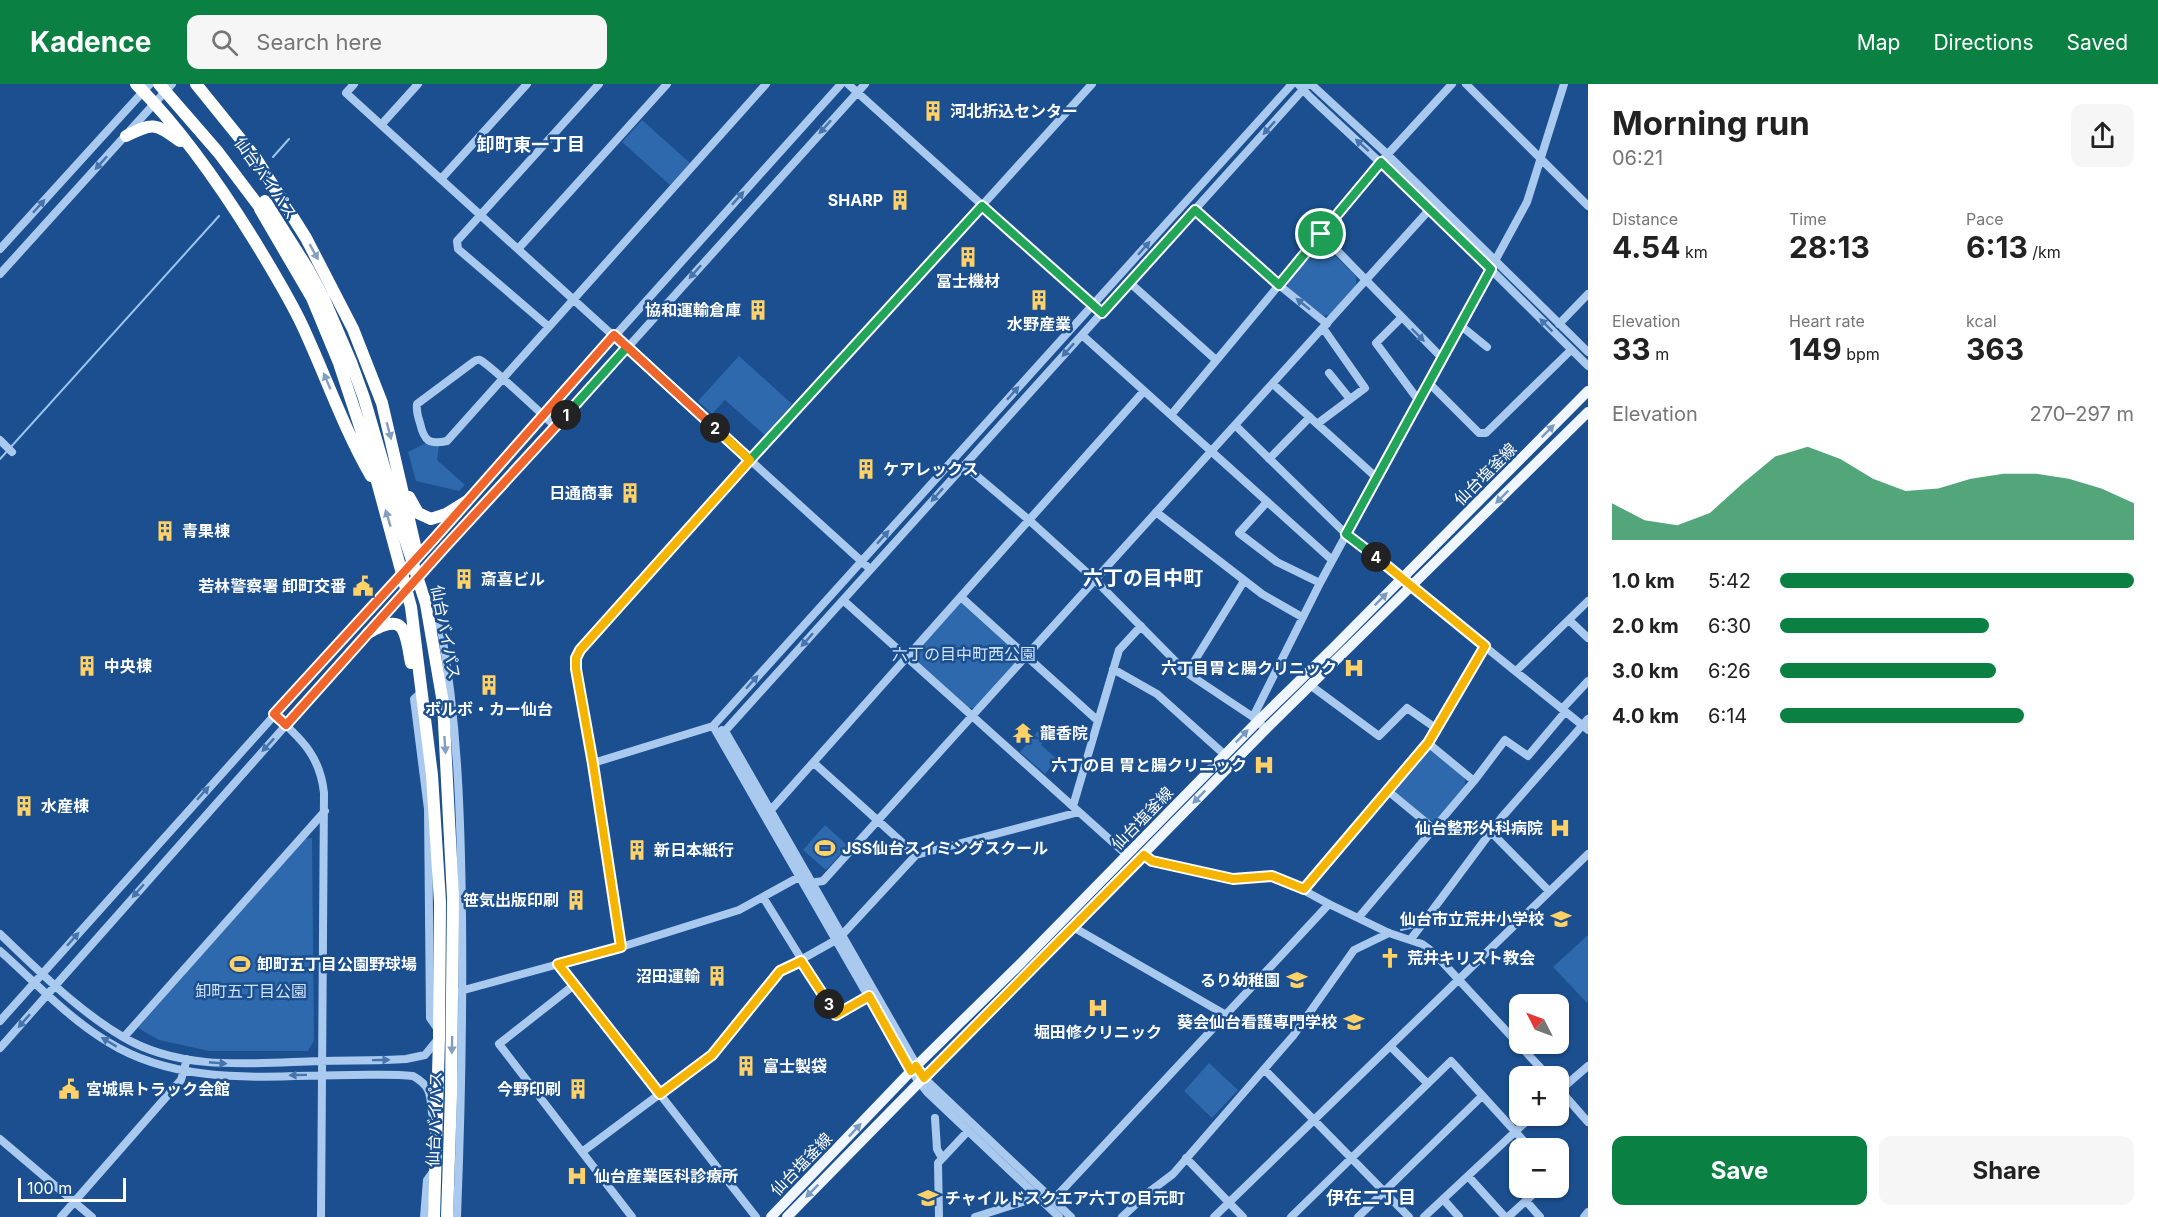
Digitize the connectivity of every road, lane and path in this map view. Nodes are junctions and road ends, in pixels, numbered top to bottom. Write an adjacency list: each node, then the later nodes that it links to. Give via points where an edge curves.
1 (159, 84): 29 (highway, 仙台バイパス, bridge)
2 (171, 84): 21 (street); 29 (highway, 仙台バイパス, via 209,128)
3 (196, 84): 80 (highway, one-way to 80, via 255,157 321,265 370,368)
4 (354, 84): 22 (street, via 346,93)
5 (418, 84): 22 (street)
6 (527, 84): 28 (street)
7 (599, 84): 34 (street)
8 (667, 84): 37 (street)
9 (766, 84): 45 (street)
10 (841, 84): 54 (street, one-way to 10)
11 (848, 84): 20 (street)
12 (865, 84): 20 (street)
13 (1092, 84): 30 (street)
14 (1292, 84): 46 (street, one-way to 14)
15 (1452, 84): 25 (street)
16 (1466, 84): 26 (street)
17 (1564, 84): 26 (street)
18 (143, 86): 21 (highway); 36 (street, one-way to 18)
19 (1305, 86): 25 (street); 27 (street, one-way to 19); 33 (street, one-way to 33)
20 (857, 92): 30 (street); 55 (street, one-way to 55)
21 (154, 104): 23 (street); 24 (highway)
22 (381, 125): 28 (street)
23 (126, 136): 24 (highway, via 155,125); 40 (street, one-way to 40)
24 (193, 150): 82 (highway, one-way to 24, via 355,449 291,305 228,198)
25 (1387, 154): 27 (street); 38 (street)
26 (1539, 158): 31 (street); 38 (street, via 1527,202)
27 (1381, 162): 32 (street); 35 (street)
28 (441, 179): 34 (street)
29 (261, 203): 82 (highway, 仙台バイパス, via 321,320 352,401); 88 (highway, 仙台バイパス, via 308,269 338,330 364,398)
30 (982, 206): 46 (street); 78 (street)
31 (1588, 206)
32 (1430, 209): 39 (street); 41 (street)
33 (1195, 210): 42 (street); 43 (street)
34 (482, 216): 37 (street); 52 (street, via 457,241 458,249)
35 (1321, 234): 41 (street); 43 (street)
36 (0, 249)
37 (518, 249): 45 (street)
38 (1496, 261): 39 (street); 49 (street)
39 (1491, 269): 50 (street); 57 (street, one-way to 39)
40 (0, 274)
41 (1365, 281): 48 (street); 51 (street)
42 (1130, 282): 47 (street); 60 (street)
43 (1279, 285): 51 (street, one-way to 43); 60 (street)
44 (1588, 294): 49 (street)
45 (574, 299): 52 (street); 54 (street)
46 (1092, 305): 47 (street); 90 (street, one-way to 46)
47 (1102, 313): 53 (street)
48 (1401, 318): 59 (street, one-way to 59); 69 (street, via 1376,343)
49 (1559, 324): 58 (street)
50 (1460, 325): 56 (street); 59 (street)
51 (1325, 326): 65 (street); 68 (street, via 1365,388)
52 (549, 327): 63 (street)
53 (1082, 334): 66 (street); 79 (street, one-way to 79)
54 (614, 335): 55 (street); 71 (street)
55 (627, 347): 75 (street); 78 (street)
56 (1487, 347)
57 (1571, 350): 61 (street); 64 (street, via 1486,433 1479,433)
58 (1588, 352)
59 (1442, 358): 64 (street)
60 (1216, 360): 72 (street)
61 (1588, 366)
62 (1329, 373): 68 (street)
63 (503, 379): 63 (street, via 447,441 429,442 423,435 417,404 472,363 482,361); 71 (street)
64 (1429, 383): 69 (street)
65 (1273, 384): 73 (street); 74 (street)
66 (1144, 391): 72 (street); 86 (street)
67 (1588, 391): 94 (main road, 仙台塩釜線, one-way to 67)
68 (1350, 399): 73 (street)
69 (1419, 401): 81 (street)
70 (1588, 412): 98 (main road, 仙台塩釜線, one-way to 98)
71 (543, 415): 75 (street); 83 (street)
72 (1171, 415): 76 (street)
73 (1313, 420): 77 (street); 81 (street)
74 (1235, 425): 76 (street); 77 (street)
75 (556, 427): 93 (street)
76 (1211, 452): 84 (street); 85 (street)
77 (1269, 459): 87 (street)
78 (750, 460): 90 (street); 130 (street, via 580,650 576,669)
79 (964, 465): 86 (street); 91 (street, one-way to 91)
80 (399, 474): 83 (highway, via 415,510 423,516 437,518); 88 (highway)
81 (1377, 478): 87 (street)
82 (379, 490): 92 (highway, 仙台バイパス, one-way to 82)
83 (467, 501): 88 (street)
84 (1267, 502): 89 (street); 97 (street, via 1239,533 1277,562)
85 (1156, 512): 95 (street); 96 (street)
86 (1029, 520): 95 (street); 100 (street)
87 (1346, 534): 89 (street); 94 (street)
88 (415, 560): 92 (street); 93 (highway, 仙台バイパス)
89 (1332, 560): 97 (street)
90 (862, 561): 91 (street); 124 (street, one-way to 90)
91 (870, 568): 101 (street)
92 (403, 574): 99 (highway, 仙台バイパス); 118 (street)
93 (418, 576): 99 (street); 164 (highway, 仙台バイパス, via 443,704)
94 (1402, 578): 98 (street); 121 (main road, 仙台塩釜線, one-way to 94)
95 (1095, 580): 105 (street); 109 (street)
96 (1244, 580): 103 (street); 113 (street)
97 (1320, 583): 103 (street)
98 (1411, 587): 108 (street); 115 (main road, 仙台塩釜線)
99 (407, 590): 106 (street); 116 (highway, 仙台バイパス)
100 (961, 597): 109 (street); 110 (street)
101 (843, 600): 110 (street); 126 (street, one-way to 126)
102 (1588, 601): 104 (street)
103 (1302, 617): 121 (street)
104 (1569, 620): 107 (street); 112 (street)
105 (1141, 626): 111 (street, via 1119,650); 113 (street)
106 (368, 633): 116 (highway, via 390,623 402,627 412,667); 122 (street)
107 (1588, 638)
108 (1485, 646): 112 (street); 125 (street)
109 (1026, 656): 119 (street); 120 (street)
110 (906, 658): 119 (street); 129 (street)
111 (1113, 669): 120 (street); 128 (street, via 1157,694)
112 (1516, 672): 117 (street)
113 (1187, 673): 121 (street)
114 (1588, 681): 117 (street)
115 (1310, 685): 121 (main road, 仙台塩釜線); 125 (street, via 1379,736 1407,708)
116 (422, 686): 169 (highway, 仙台バイパス, via 440,902)
117 (1564, 710): 123 (street); 131 (street, via 1528,756 1505,740)
118 (274, 714): 122 (street); 159 (street, one-way to 118)
119 (972, 716): 133 (street); 136 (street)
120 (1097, 720): 133 (street)
121 (1259, 722): 128 (main road, 仙台塩釜線, one-way to 121); 142 (main road, 仙台塩釜線, one-way to 142)
122 (286, 725): 135 (street, via 319,766); 162 (street, one-way to 162)
123 (1586, 725): 138 (street)
124 (713, 726): 126 (street); 130 (street); 143 (street)
125 (1437, 729): 127 (street)
126 (725, 731): 134 (street)
127 (1428, 743): 131 (street); 132 (street)
128 (1225, 755): 141 (main road, 仙台塩釜線)
129 (814, 763): 134 (street); 136 (street)
130 (593, 764): 155 (street)
131 (1474, 781): 137 (street)
132 (1388, 791): 137 (street); 145 (street)
133 (1076, 809): 140 (street); 141 (street)
134 (770, 811): 144 (street)
135 (325, 812): 170 (street); 174 (street)
136 (878, 820): 140 (street); 144 (street, via 823,881)
137 (1434, 829): 149 (street)
138 (1491, 832): 146 (street); 154 (street)
139 (1588, 854): 146 (street)
140 (916, 855): 153 (street)
141 (1127, 855): 177 (main road, 仙台塩釜線)
142 (1144, 855): 145 (street, via 1152,861 1233,879 1272,876); 150 (main road, 仙台塩釜線)
143 (799, 877): 144 (street); 147 (street); 153 (street)
144 (810, 882): 153 (street)
145 (1304, 889): 148 (street)
146 (1549, 891): 160 (street)
147 (763, 897): 155 (street, via 738,910); 157 (street)
148 (1329, 904): 149 (street); 167 (street)
149 (1359, 917): 151 (street)
150 (1072, 927): 167 (street); 181 (main road, 仙台塩釜線)
151 (1389, 933): 154 (street); 178 (street, via 1354,950 1293,1036)
152 (0, 934): 159 (street)
153 (839, 938): 157 (street); 166 (street); 177 (street)
154 (1411, 939): 160 (street, via 1433,952)
155 (621, 947): 158 (street)
156 (0, 951): 161 (street)
157 (801, 961): 166 (street, via 836,1015); 184 (street, via 780,971 712,1055)
158 (558, 964): 163 (street); 164 (street)
159 (43, 973): 161 (street); 162 (street)
160 (1460, 979): 171 (street); 175 (street)
161 (34, 982): 165 (street); 168 (street)
162 (56, 985): 165 (street); 170 (street)
163 (574, 985): 184 (street); 195 (street, via 499,1044)
164 (458, 991): 215 (highway, 仙台バイパス, one-way to 215); 216 (street, via 463,1049)
165 (47, 994): 172 (street, one-way to 172); 179 (street, one-way to 165, via 158,1065 110,1043)
166 (869, 996): 177 (street)
167 (1227, 1015): 205 (street)
168 (0, 1021)
169 (439, 1035): 174 (street, one-way to 169, via 416,1059 425,1055); 199 (highway, 仙台バイパス)
170 (124, 1037): 173 (street)
171 (1391, 1047): 183 (street); 188 (street)
172 (0, 1048)
173 (187, 1059): 174 (street, one-way to 174, via 236,1064); 179 (street)
174 (323, 1061): 180 (street)
175 (1539, 1066)
176 (1588, 1066): 182 (street)
177 (913, 1069): 181 (street); 219 (main road, 仙台塩釜線, one-way to 177)
178 (1264, 1069): 188 (street); 197 (street)
179 (185, 1072): 180 (street, one-way to 179, via 238,1076); 207 (street)
180 (324, 1074): 199 (street, via 398,1074 423,1082 430,1095); 212 (street)
181 (922, 1080): 191 (street, via 927,1092); 205 (street); 220 (main road, 仙台塩釜線, one-way to 220)
182 (1569, 1082)
183 (1428, 1083): 185 (street, via 1450,1061); 198 (street)
184 (660, 1094): 195 (street); 218 (street)
185 (1482, 1096): 192 (street); 201 (street)
186 (1569, 1101): 189 (street)
187 (935, 1118): 196 (street, via 937,1149)
188 (1315, 1119): 198 (street); 208 (street)
189 (1588, 1122)
190 (1521, 1126): 192 (street)
191 (968, 1131): 196 (street); 202 (street)
192 (1515, 1131): 193 (street); 200 (street)
193 (1521, 1138)
194 (0, 1139): 207 (street)
195 (582, 1152): 217 (street)
196 (942, 1158): 221 (street, via 938,1163)
197 (1186, 1158): 208 (street); 225 (street)
198 (1352, 1158): 201 (street); 228 (street)
199 (436, 1164): 213 (street, via 427,1180); 214 (highway, 仙台バイパス)
200 (1468, 1176): 204 (street); 233 (street)
201 (1384, 1192): 229 (street); 230 (street)
202 (1038, 1197): 222 (street); 223 (street)
203 (1529, 1198): 206 (street)
204 (1443, 1199): 231 (street); 232 (street)
205 (1053, 1200): 224 (street)
206 (1526, 1201): 233 (street); 234 (street)
207 (75, 1202): 210 (street); 211 (street)
208 (1229, 1202): 226 (street); 227 (street)
209 (1588, 1212): 235 (street)
210 (61, 1217)
211 (92, 1217)
212 (321, 1217)
213 (424, 1217)
214 (434, 1217)
215 (447, 1217)
216 (457, 1217)
217 (632, 1217)
218 (756, 1217)
219 (771, 1217)
220 (787, 1217)
221 (939, 1217)
222 (975, 1217)
223 (1059, 1217)
224 (1071, 1217)
225 (1122, 1217)
226 (1214, 1217)
227 (1244, 1217)
228 (1291, 1217)
229 (1358, 1217)
230 (1408, 1217)
231 (1424, 1217)
232 (1459, 1217)
233 (1506, 1217)
234 (1540, 1217)
235 (1584, 1217)

